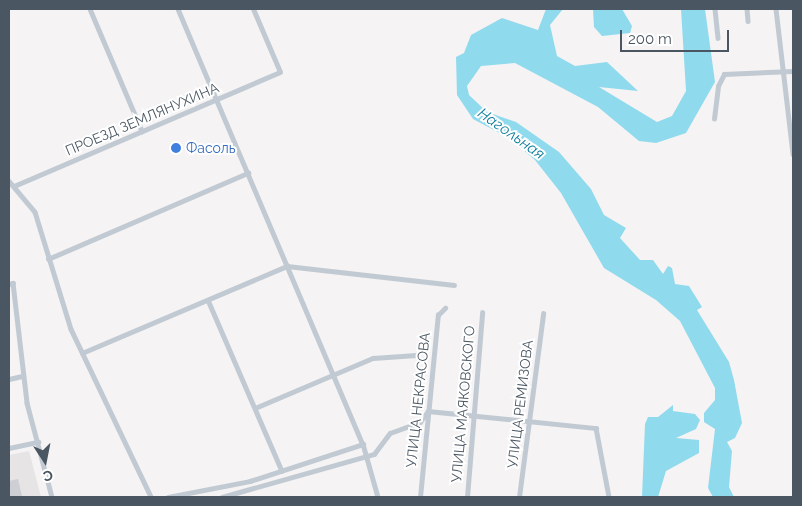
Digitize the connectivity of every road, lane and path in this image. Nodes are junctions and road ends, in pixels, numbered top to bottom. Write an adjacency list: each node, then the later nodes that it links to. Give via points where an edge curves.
1 (90, 9): 13 (street)
2 (178, 9): 11 (street)
3 (253, 9): 11 (street, ПРОЕЗД ЗЕМЛЯНУХИНА, via 280,72)
4 (714, 9): 8 (street)
5 (747, 9): 7 (street)
6 (776, 9): 9 (street)
7 (748, 20)
8 (718, 38)
9 (781, 70): 10 (street); 12 (street, via 724,74 718,86); 14 (street)
10 (793, 71)
11 (217, 99): 13 (street, ПРОЕЗД ЗЕМЛЯНУХИНА); 15 (street)
12 (714, 119)
13 (142, 131): 17 (street, ПРОЕЗД ЗЕМЛЯНУХИНА)
14 (793, 154)
15 (248, 174): 18 (street); 19 (street)
16 (9, 181): 17 (street)
17 (14, 186): 18 (street, via 35,212)
18 (48, 259): 26 (street)
19 (287, 266): 21 (street); 22 (street); 28 (street)
20 (11, 283): 29 (street)
21 (454, 285)
22 (208, 300): 26 (street); 31 (street)
23 (445, 308): 32 (street, УЛИЦА НЕКРАСОВА, via 438,315)
24 (482, 313): 33 (street, УЛИЦА МАЯКОВСКОГО)
25 (543, 314): 34 (street, УЛИЦА РЕМИЗОВА)
26 (82, 353): 42 (street)
27 (416, 355): 28 (street, via 374,358)
28 (333, 375): 31 (street); 36 (street)
29 (22, 376): 30 (street); 35 (street)
30 (9, 378)
31 (255, 408): 39 (street)
32 (428, 411): 33 (street); 38 (street, via 420,422 390,433 379,451); 47 (street, УЛИЦА НЕКРАСОВА)
33 (473, 415): 34 (street); 48 (street, УЛИЦА МАЯКОВСКОГО)
34 (529, 422): 49 (street, УЛИЦА РЕМИЗОВА); 50 (street, via 596,428)
35 (38, 442): 37 (street); 41 (street)
36 (363, 444): 38 (street); 39 (street)
37 (9, 448)
38 (367, 456): 40 (street); 46 (street)
39 (282, 471): 43 (street)
40 (247, 492): 44 (street); 45 (street)
41 (52, 497)
42 (151, 497)
43 (168, 497)
44 (222, 497)
45 (248, 497)
46 (378, 497)
47 (420, 497)
48 (467, 497)
49 (519, 497)
50 (609, 497)

